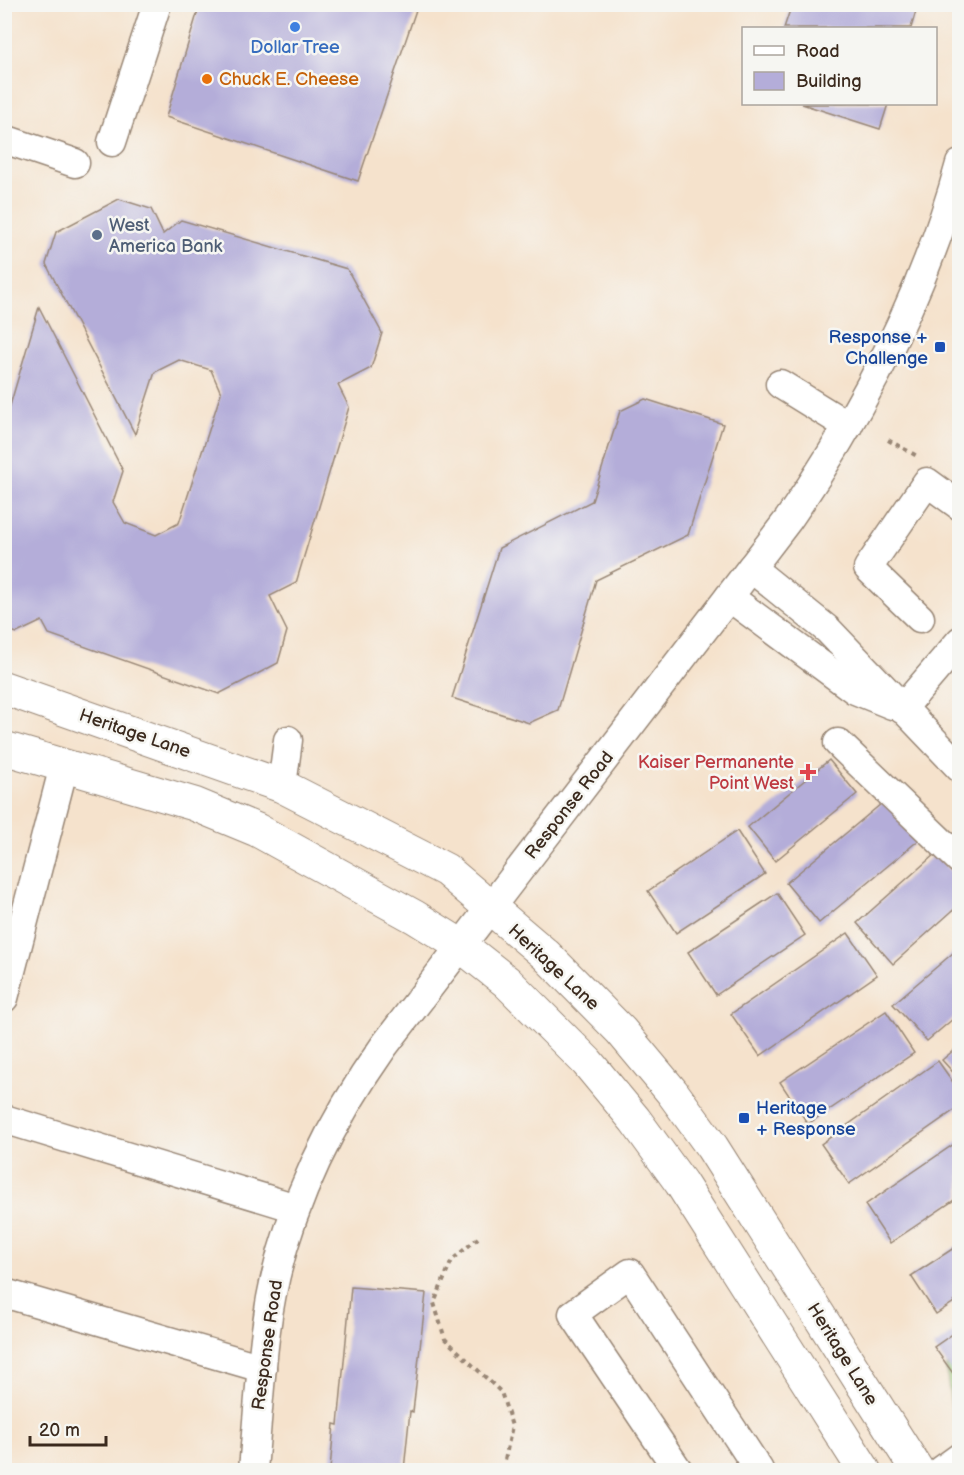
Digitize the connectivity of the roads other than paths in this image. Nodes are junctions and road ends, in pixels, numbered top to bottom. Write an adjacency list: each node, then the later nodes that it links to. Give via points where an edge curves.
1 (157, 4): 3 (street)
2 (4, 139): 4 (street)
3 (112, 141)
4 (75, 163)
5 (960, 164): 7 (street, Response Road, via 930,255 899,329)
6 (780, 384): 7 (street)
7 (848, 426): 9 (street, Response Road, via 822,471)
8 (960, 506): 11 (street, via 927,482 868,568)
9 (751, 568): 10 (street, Response Road); 14 (street, via 828,630)
10 (729, 597): 14 (street, via 855,690); 22 (street, Response Road)
11 (920, 618)
12 (960, 641): 14 (street)
13 (4, 688): 20 (main road, Heritage Lane)
14 (902, 709): 19 (street)
15 (288, 740): 20 (street)
16 (838, 743): 21 (street)
17 (4, 748): 18 (main road)
18 (64, 766): 23 (main road, via 194,804 257,830); 24 (street)
19 (960, 768)
20 (282, 786): 22 (main road, Heritage Lane, via 446,870)
21 (960, 860)
22 (489, 908): 23 (street, Response Road); 34 (main road, Heritage Lane, via 546,955 613,1022 672,1092 718,1157)
23 (460, 945): 26 (street, Response Road, via 360,1080 328,1134); 33 (main road, via 512,986 587,1062 635,1120 681,1183)
24 (4, 998)
25 (4, 1119): 26 (street)
26 (296, 1208): 28 (street, Response Road, via 278,1267)
27 (4, 1293): 28 (street)
28 (262, 1368): 30 (street, Response Road)
29 (960, 1457): 35 (street)
30 (253, 1470)
31 (678, 1470): 32 (street, via 573,1314 630,1273)
32 (759, 1470)
33 (864, 1470)
34 (917, 1470)
35 (942, 1470)

